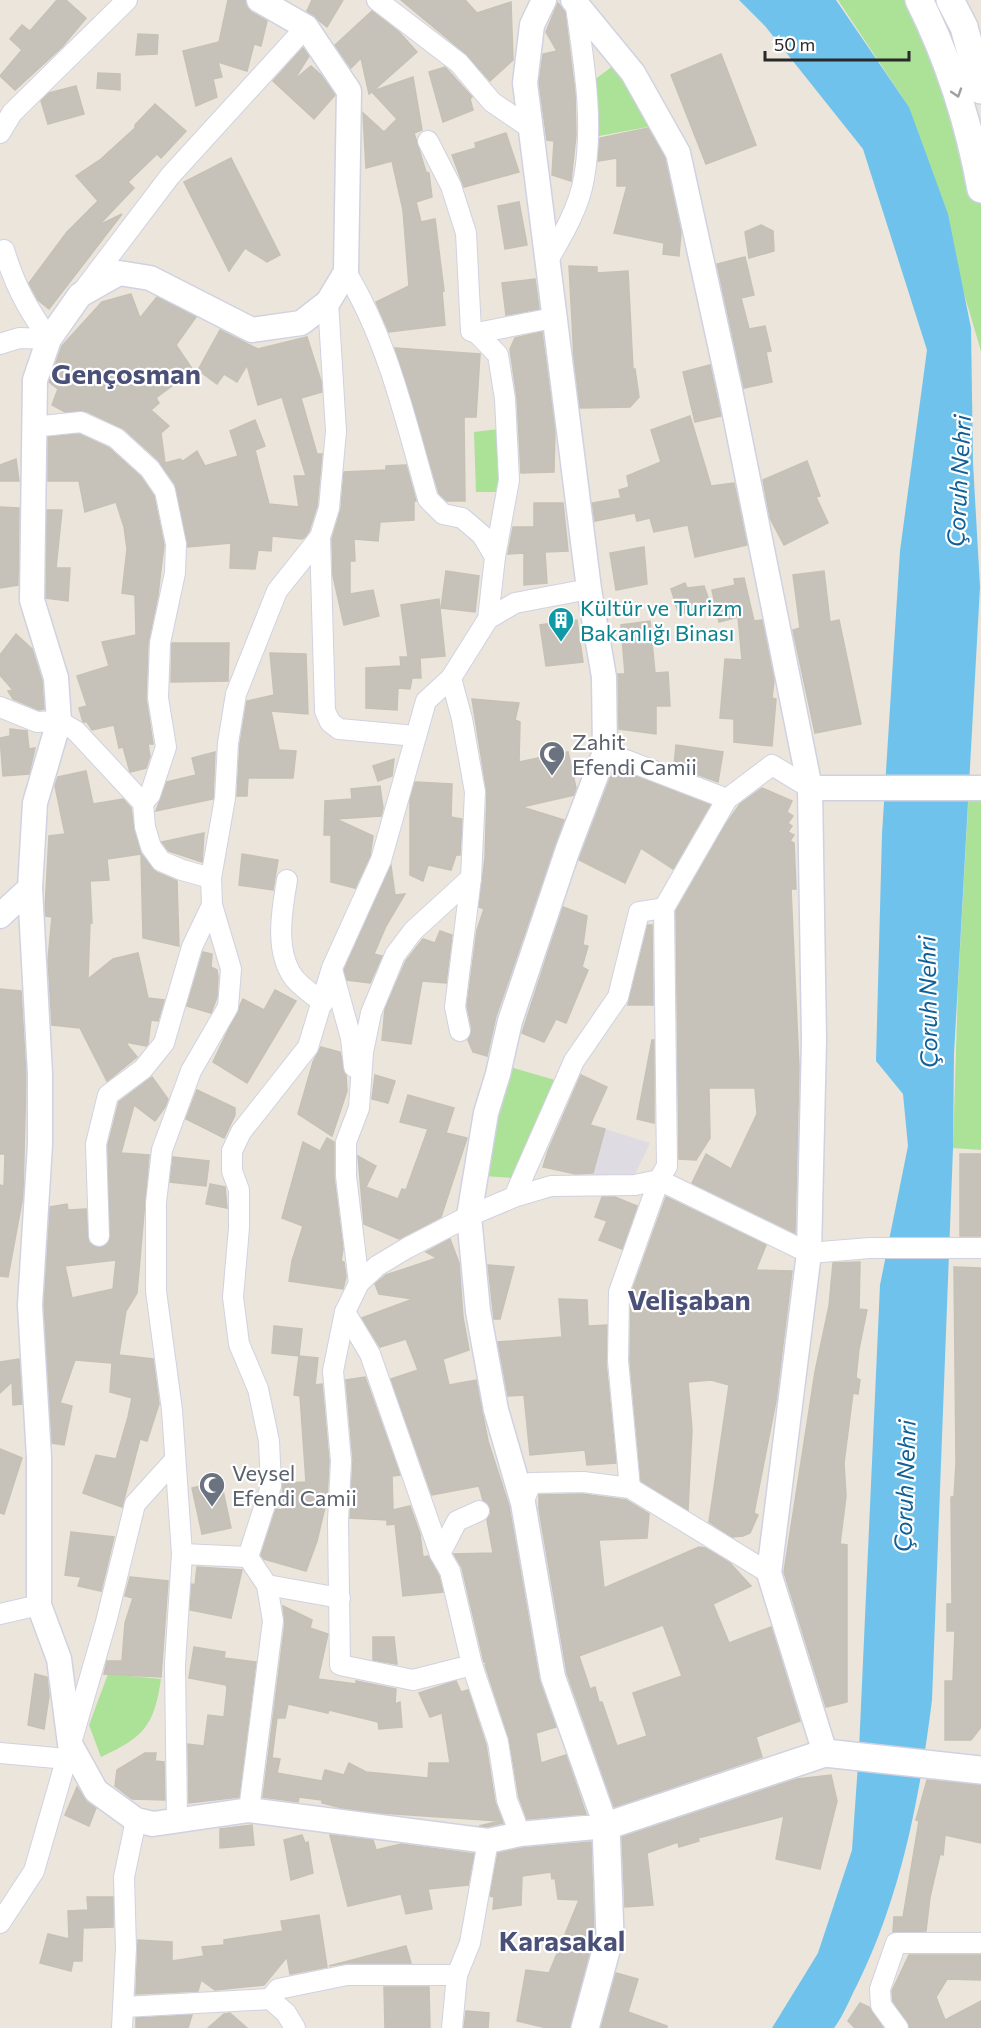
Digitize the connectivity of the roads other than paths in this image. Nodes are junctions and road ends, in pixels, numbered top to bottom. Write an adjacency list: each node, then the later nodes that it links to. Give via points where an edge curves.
1 (259, 0): 8 (street)
2 (377, 0): 10 (street, via 459,63 492,102)
3 (544, 0): 10 (street, via 532,25 525,83)
4 (920, 0): 13 (main road, one-way to 13, via 940,42 971,137)
5 (950, 0): 9 (main road, via 964,27)
6 (119, 3): 11 (street, via 12,113)
7 (575, 3): 15 (street, via 588,117 584,178 569,223); 33 (street, via 633,73 678,153)
8 (306, 27): 16 (street, via 349,91); 17 (street, via 170,176)
9 (981, 90)
10 (530, 128): 15 (street)
11 (0, 133)
12 (428, 141): 20 (street, via 451,186 466,233 471,332)
13 (981, 189)
14 (4, 250): 21 (street, via 25,305)
15 (547, 262): 19 (street)
16 (346, 273): 18 (street); 25 (street, via 365,304 392,373 428,499 443,514 462,518 482,535)
17 (80, 295): 18 (street, via 119,273 150,278 252,330 301,323); 21 (street)
18 (328, 302): 24 (street, via 336,431 329,508)
19 (554, 318): 20 (street); 26 (street)
20 (477, 333): 25 (street, via 498,355 505,399 508,480)
21 (49, 339): 22 (street, via 19,338); 23 (street, via 36,380)
22 (0, 344)
23 (33, 427): 30 (street, via 32,600 56,678); 36 (street, via 81,422 116,438 150,469 165,490 176,544 175,573 160,643 158,698 165,747 150,795)
24 (320, 537): 31 (street, via 325,711 330,722 339,729); 37 (street, via 277,591 236,694 225,798)
25 (495, 557): 27 (street)
26 (589, 589): 27 (street, via 514,603); 32 (street, via 604,678)
27 (488, 619): 28 (street)
28 (451, 678): 31 (street, via 426,701); 38 (street, via 475,792)
29 (0, 707): 30 (street, via 37,722)
30 (58, 721): 36 (street, via 76,731); 40 (street, via 35,802)
31 (416, 736): 44 (street, via 381,860)
32 (604, 752): 35 (street); 50 (street, via 510,1021 486,1113)
33 (810, 788): 34 (street); 35 (street, via 772,765); 53 (street, via 814,1040)
34 (981, 788)
35 (728, 799): 42 (street)
36 (143, 803): 37 (street, via 145,827 161,861)
37 (211, 878): 41 (street)
38 (471, 878): 46 (street, via 455,1007); 47 (street, via 413,931 395,955 371,1013 363,1052)
39 (286, 880): 45 (street, via 281,920 283,952 294,977)
40 (30, 888): 43 (street); 66 (street, via 40,1074 40,1144 30,1305 39,1457)
41 (212, 905): 51 (street, via 192,947 164,1043 143,1069 108,1095 96,1144); 56 (street, via 231,969 228,1007 191,1071 162,1150 156,1203 156,1291 172,1410)
42 (664, 908): 48 (street, via 667,1166); 49 (street, via 639,912 618,997 574,1061)
43 (0, 916)
44 (332, 968): 45 (street); 47 (street, via 351,1038)
45 (323, 1003): 62 (street, via 308,1047 241,1132 232,1151 232,1171 239,1190 233,1296 240,1344 258,1389 270,1452 271,1486)
46 (460, 1031)
47 (359, 1108): 54 (street, via 346,1142 346,1176)
48 (659, 1180): 49 (street, via 635,1185 551,1185); 53 (street); 57 (street, via 619,1292 618,1361)
49 (514, 1197): 50 (street)
50 (469, 1216): 54 (street, via 377,1266); 58 (street, via 478,1311 496,1410)
51 (99, 1236)
52 (977, 1248): 53 (street, via 870,1248)
53 (809, 1253): 63 (street)
54 (359, 1283): 55 (street)
55 (345, 1312): 61 (street, via 370,1354); 65 (street, via 333,1371 341,1461)
56 (174, 1461): 60 (street); 69 (street, via 135,1504)
57 (630, 1488): 58 (street, via 583,1482 531,1483); 63 (street)
58 (523, 1503): 76 (street, via 553,1677)
59 (479, 1511): 61 (street, via 457,1521)
60 (182, 1554): 62 (street); 74 (street, via 175,1664)
61 (440, 1554): 68 (street, via 450,1571)
62 (248, 1557): 64 (street)
63 (769, 1572): 71 (street)
64 (267, 1585): 65 (street); 73 (street, via 273,1621)
65 (340, 1598): 68 (street, via 340,1665 413,1680)
66 (39, 1605): 67 (street); 69 (street, via 59,1659)
67 (0, 1614)
68 (472, 1665): 77 (street, via 498,1742 507,1800)
69 (68, 1752): 70 (street); 75 (street, via 96,1791); 79 (street, via 34,1871)
70 (0, 1753)
71 (835, 1753): 72 (main road); 76 (main road)
72 (981, 1770)
73 (249, 1810): 74 (street); 78 (street)
74 (177, 1819): 75 (street, via 153,1824)
75 (136, 1820): 83 (street, via 124,1877)
76 (606, 1826): 77 (street); 87 (main road, via 610,1936)
77 (520, 1834): 78 (street)
78 (489, 1841): 81 (street, via 470,1943)
79 (0, 1923)
80 (981, 1943): 88 (street, via 896,1943 880,1989 881,2005)
81 (457, 1975): 82 (street, via 347,1975 278,1989); 86 (street)
82 (270, 1999): 83 (street); 85 (street)
83 (124, 2007): 84 (street)
84 (122, 2028)
85 (295, 2028)
86 (452, 2028)
87 (585, 2028)
88 (898, 2028)

